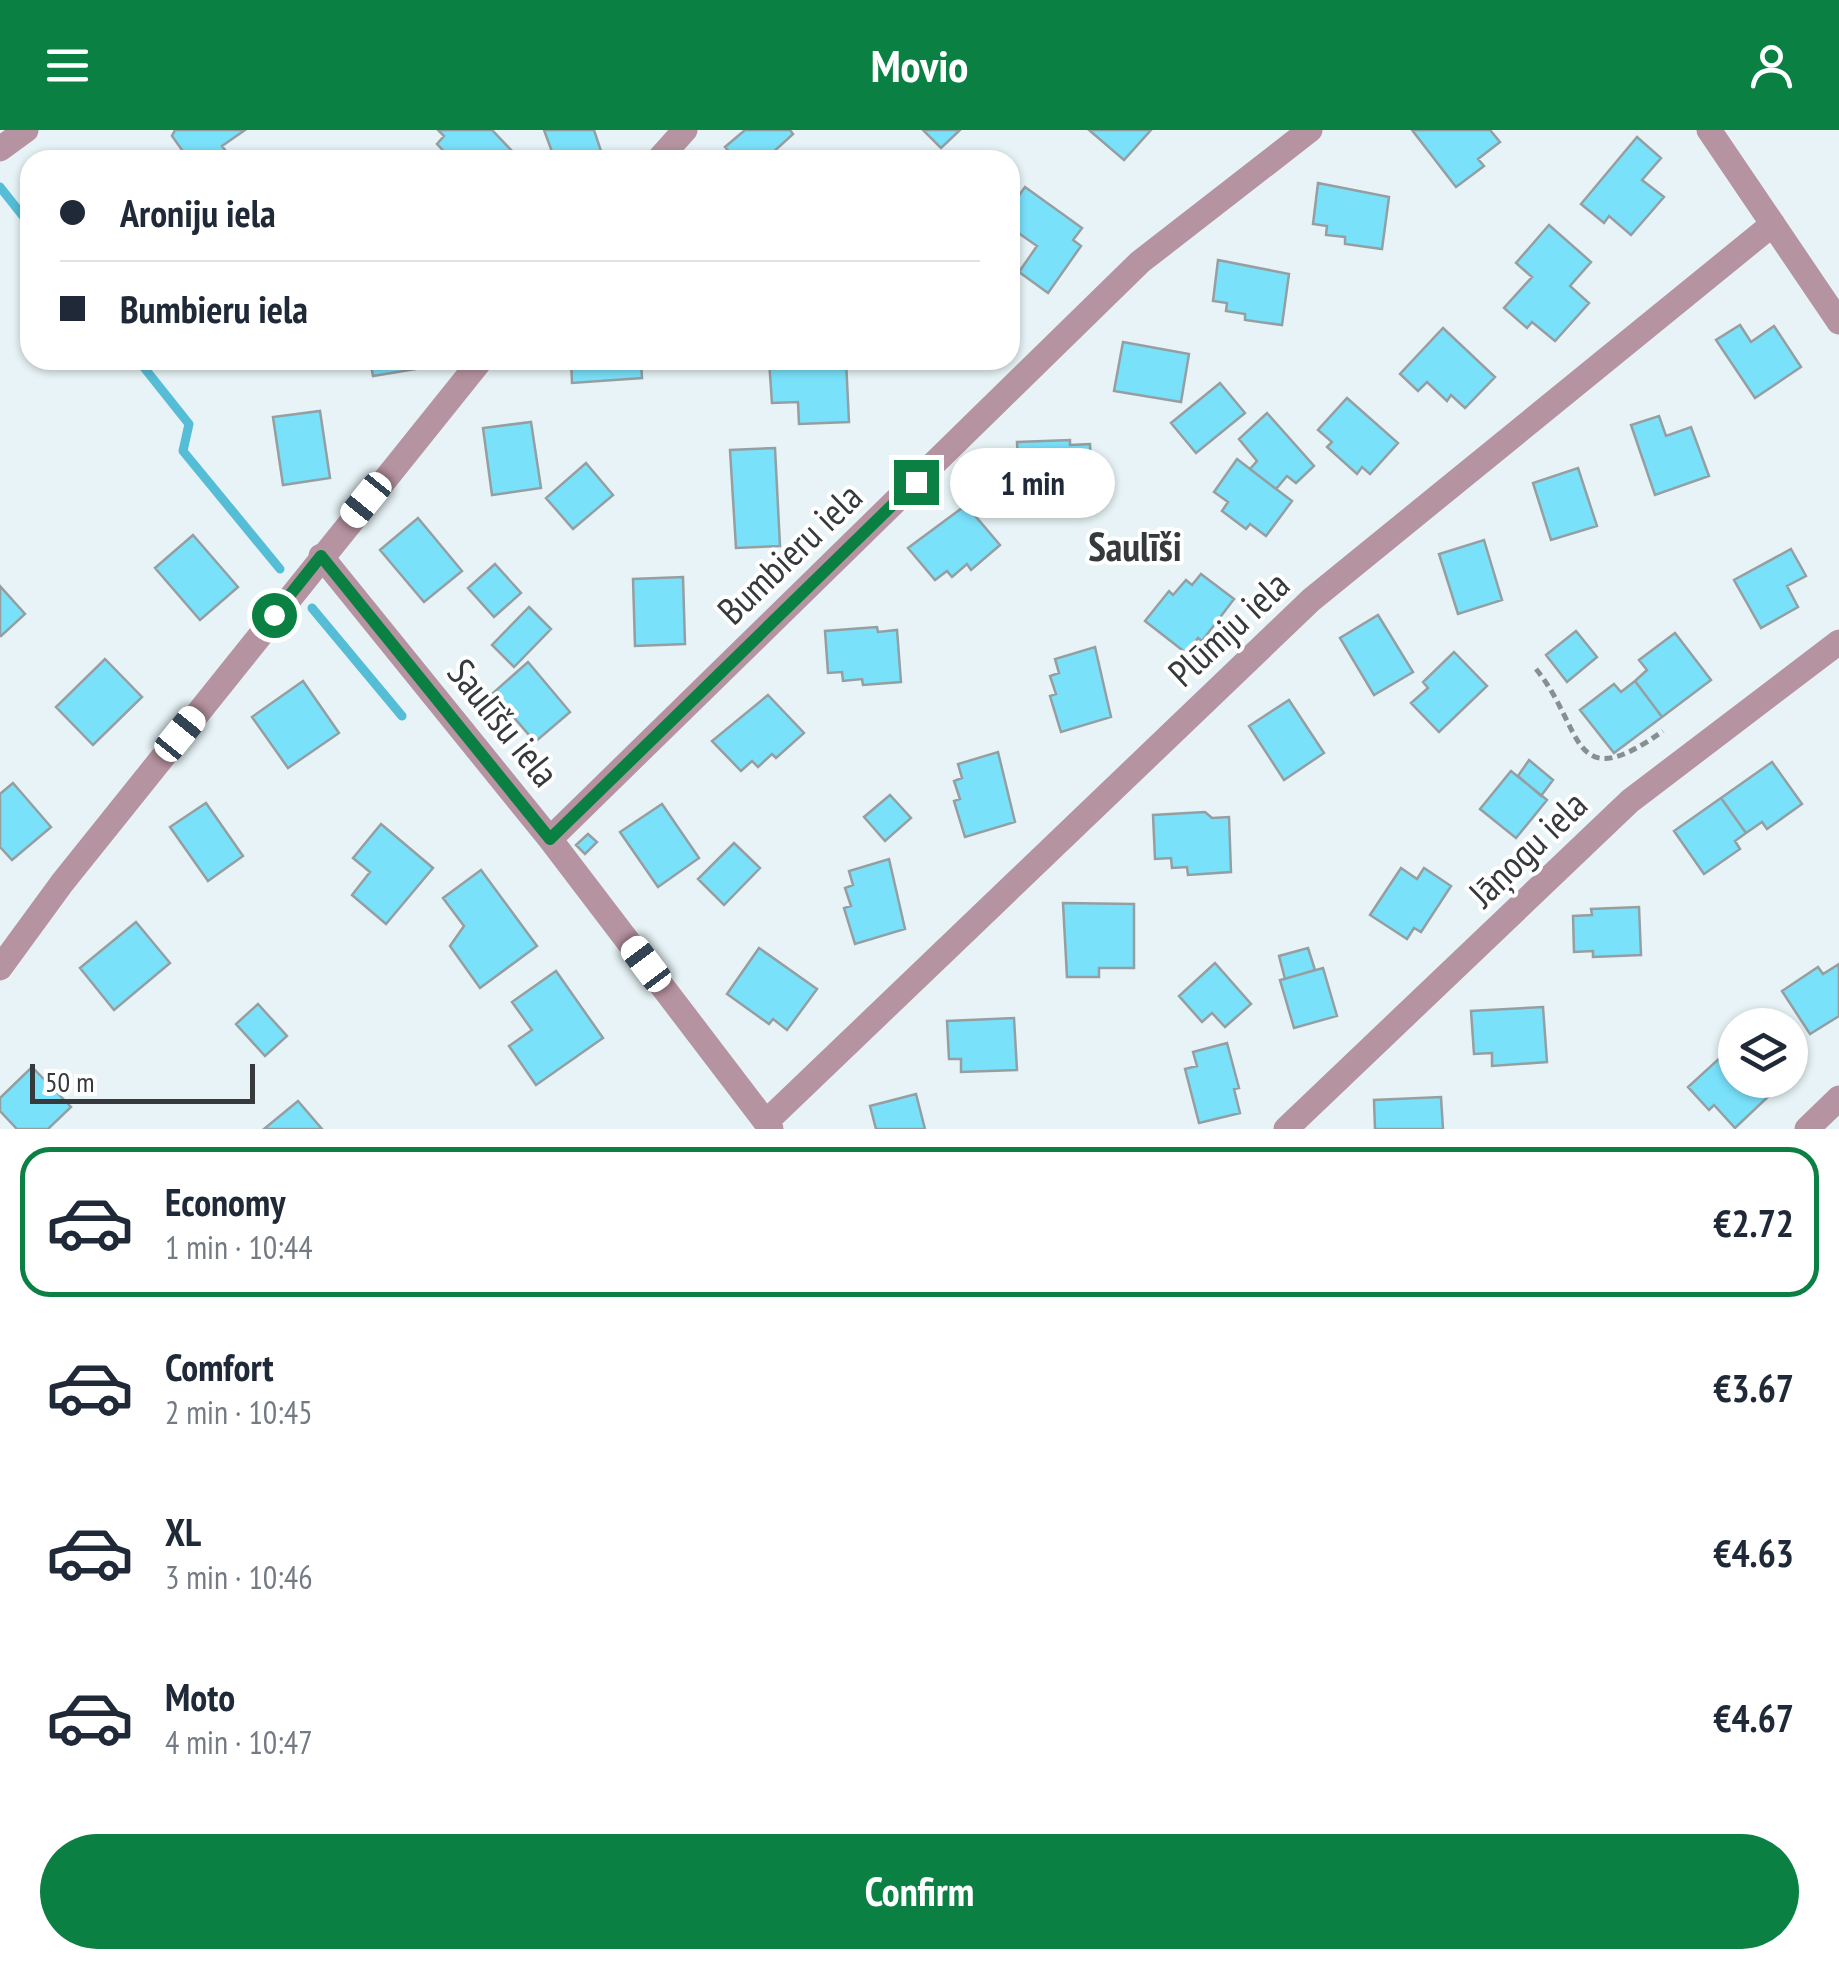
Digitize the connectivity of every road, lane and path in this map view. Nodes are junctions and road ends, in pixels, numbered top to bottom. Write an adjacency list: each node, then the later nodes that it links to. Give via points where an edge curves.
1 (26, 130): 5 (street)
2 (685, 130): 6 (street)
3 (1310, 130): 14 (street, Bumbieru iela, via 1140,262)
4 (1710, 130): 7 (street)
5 (0, 149)
6 (667, 150)
7 (1774, 224): 8 (street); 17 (street, Plūmju iela, via 1311,600)
8 (1839, 322)
9 (473, 370): 10 (street)
10 (321, 556): 14 (street, Saulīšu iela); 15 (street)
11 (1839, 642): 18 (street, Jāņogu iela, via 1630,801)
12 (1536, 669): 13 (path, via 1583,751 1596,758 1626,758)
13 (1663, 731)
14 (550, 839): 17 (street, Saulīšu iela)
15 (0, 968)
16 (1839, 1098): 19 (street)
17 (768, 1125)
18 (1286, 1129)
19 (1806, 1129)

